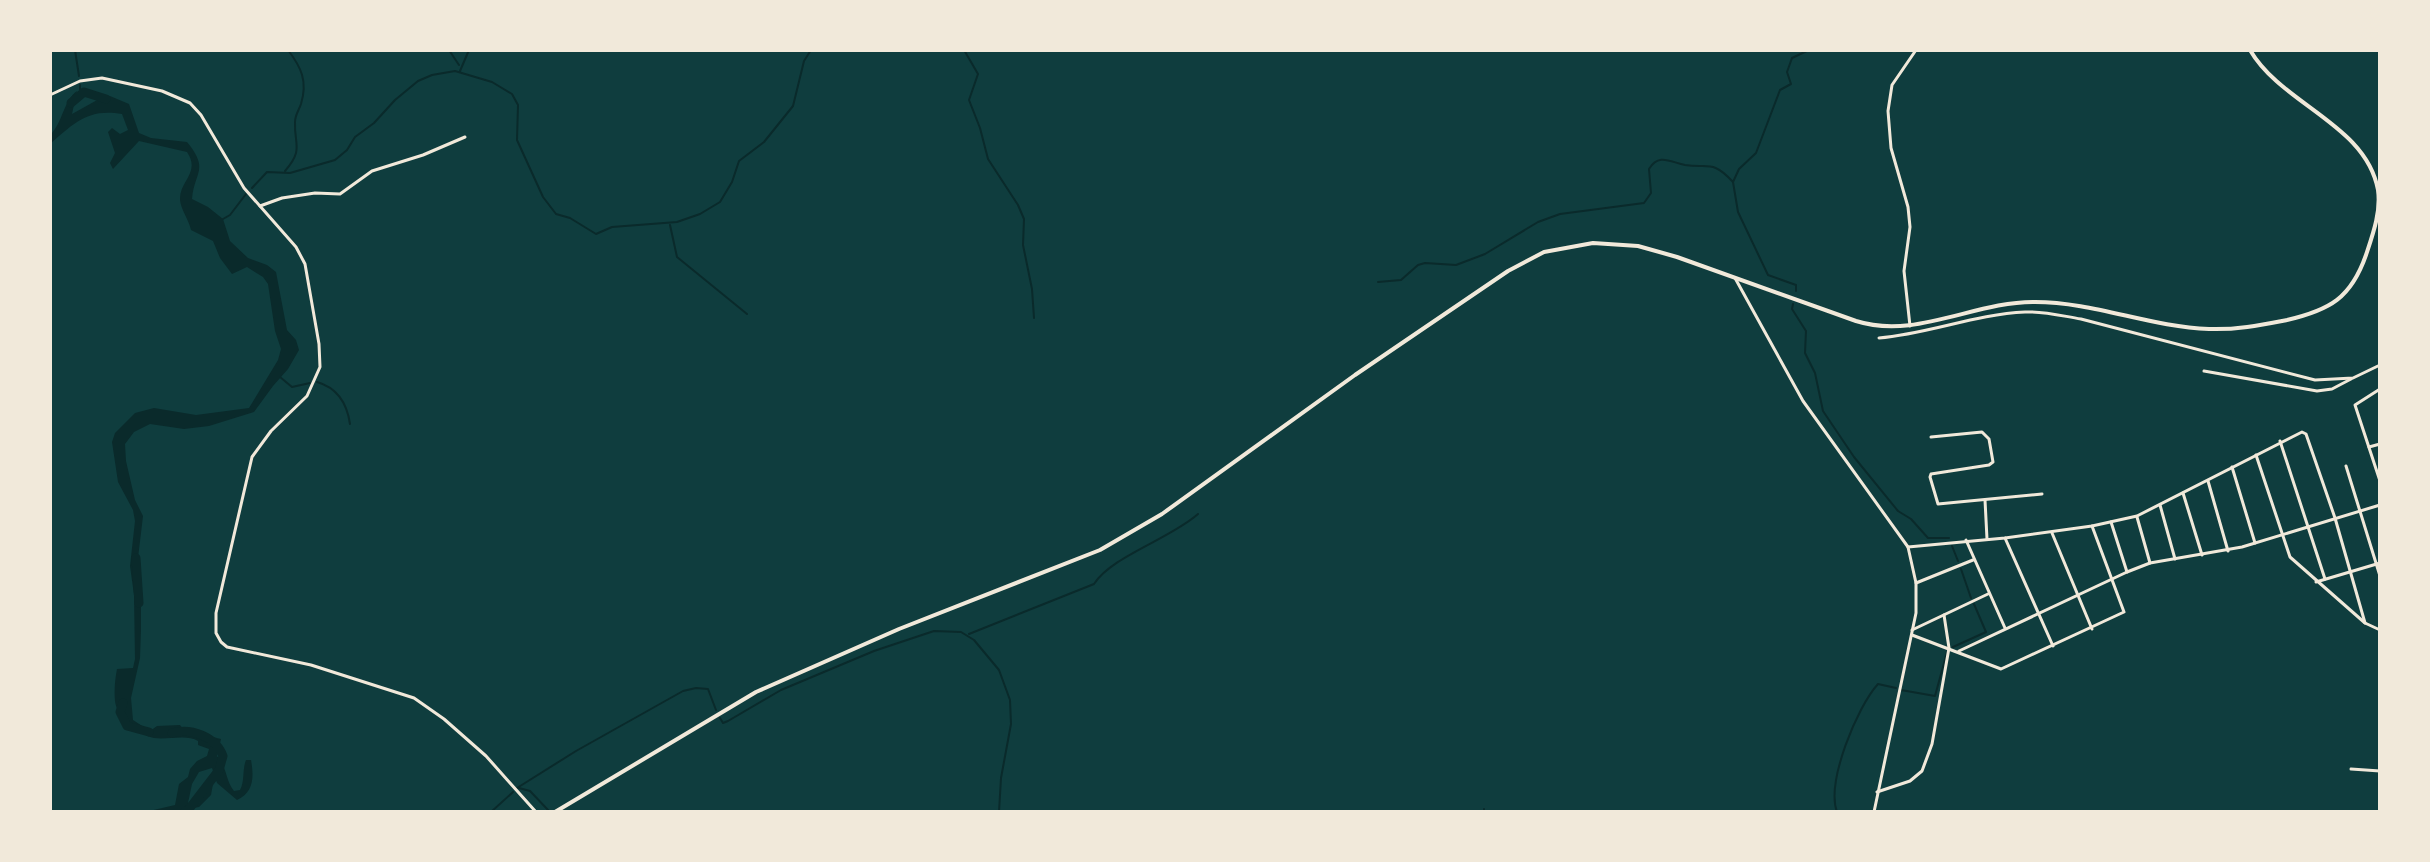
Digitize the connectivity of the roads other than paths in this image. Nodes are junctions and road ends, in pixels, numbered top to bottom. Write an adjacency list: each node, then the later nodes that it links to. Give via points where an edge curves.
1 (1916, 50): 7 (street, via 1892,85 1888,111 1891,148 1908,207 1904,271)
2 (2250, 50): 7 (main road, via 2278,85 2355,145 2375,179 2379,194 2373,234 2355,280 2339,300 2309,315 2231,329 2186,327 2032,302)
3 (50, 95): 5 (street, via 102,78 190,103)
4 (465, 137): 5 (street, via 372,171 340,194 315,193)
5 (260, 206): 68 (street, via 301,255 321,361 307,396 271,431 250,462 216,613 218,637 235,650 311,665 414,698 486,756)
6 (1735, 278): 7 (main road, via 1869,325); 39 (street, via 1803,401); 69 (main road, via 1638,246 1593,243 1544,252 1508,271 1124,537 756,692)
7 (1910, 326)
8 (1879, 338): 11 (street, via 2005,314 2044,312 2315,380)
9 (2380, 365): 11 (street)
10 (2204, 371): 11 (street, via 2317,391)
11 (2353, 378)
12 (2380, 391): 16 (street, via 2355,407)
13 (1931, 437): 24 (street, via 1982,432 1989,439 1989,465 1930,477 1939,504)
14 (2280, 441): 17 (street); 29 (street, via 2306,434); 32 (street)
15 (2380, 444): 16 (street)
16 (2369, 447): 21 (street)
17 (2256, 454): 19 (street); 34 (street)
18 (2346, 466): 27 (street)
19 (2232, 467): 20 (street); 38 (street)
20 (2208, 481): 22 (street); 40 (street)
21 (2380, 481)
22 (2183, 493): 25 (street); 41 (street)
23 (2042, 494): 24 (street)
24 (1985, 500): 36 (street)
25 (2160, 505): 28 (street); 42 (street)
26 (2380, 505): 27 (street)
27 (2360, 510): 29 (street); 45 (street)
28 (2137, 516): 30 (street); 44 (street)
29 (2335, 518): 32 (street); 46 (street)
30 (2111, 521): 31 (street); 47 (street)
31 (2092, 526): 33 (street); 49 (street)
32 (2309, 527): 34 (street); 50 (street)
33 (2051, 531): 35 (street); 54 (street)
34 (2281, 536): 38 (street); 51 (street, via 2290,557)
35 (2005, 538): 36 (street); 55 (street)
36 (1987, 539): 37 (street)
37 (1966, 540): 39 (street); 43 (street)
38 (2255, 543): 40 (street)
39 (1908, 547): 52 (street)
40 (2228, 551): 41 (street)
41 (2202, 555): 42 (street)
42 (2175, 559): 44 (street)
43 (1973, 560): 52 (street); 53 (street)
44 (2150, 563): 47 (street)
45 (2378, 564): 46 (street); 48 (street)
46 (2351, 571): 50 (street); 57 (street)
47 (2127, 572): 49 (street)
48 (2380, 576)
49 (2112, 579): 54 (street); 59 (street, via 2125,611)
50 (2325, 579): 51 (street)
51 (2316, 582): 57 (street)
52 (1916, 583): 61 (street)
53 (1989, 594): 56 (street); 58 (street)
54 (2080, 596): 55 (street); 59 (street)
55 (2040, 613): 58 (street); 62 (street)
56 (1944, 615): 61 (street); 63 (street)
57 (2365, 623): 60 (street)
58 (2005, 628): 64 (street)
59 (2092, 629): 62 (street)
60 (2380, 630)
61 (1912, 633): 63 (street); 67 (street)
62 (2053, 646): 64 (street, via 2001,669)
63 (1949, 648): 64 (street); 67 (street, via 1922,771)
64 (1959, 651)
65 (2351, 769): 66 (street)
66 (2380, 771)
67 (1877, 792): 70 (street)
68 (536, 812)
69 (555, 812)
70 (1874, 812)

